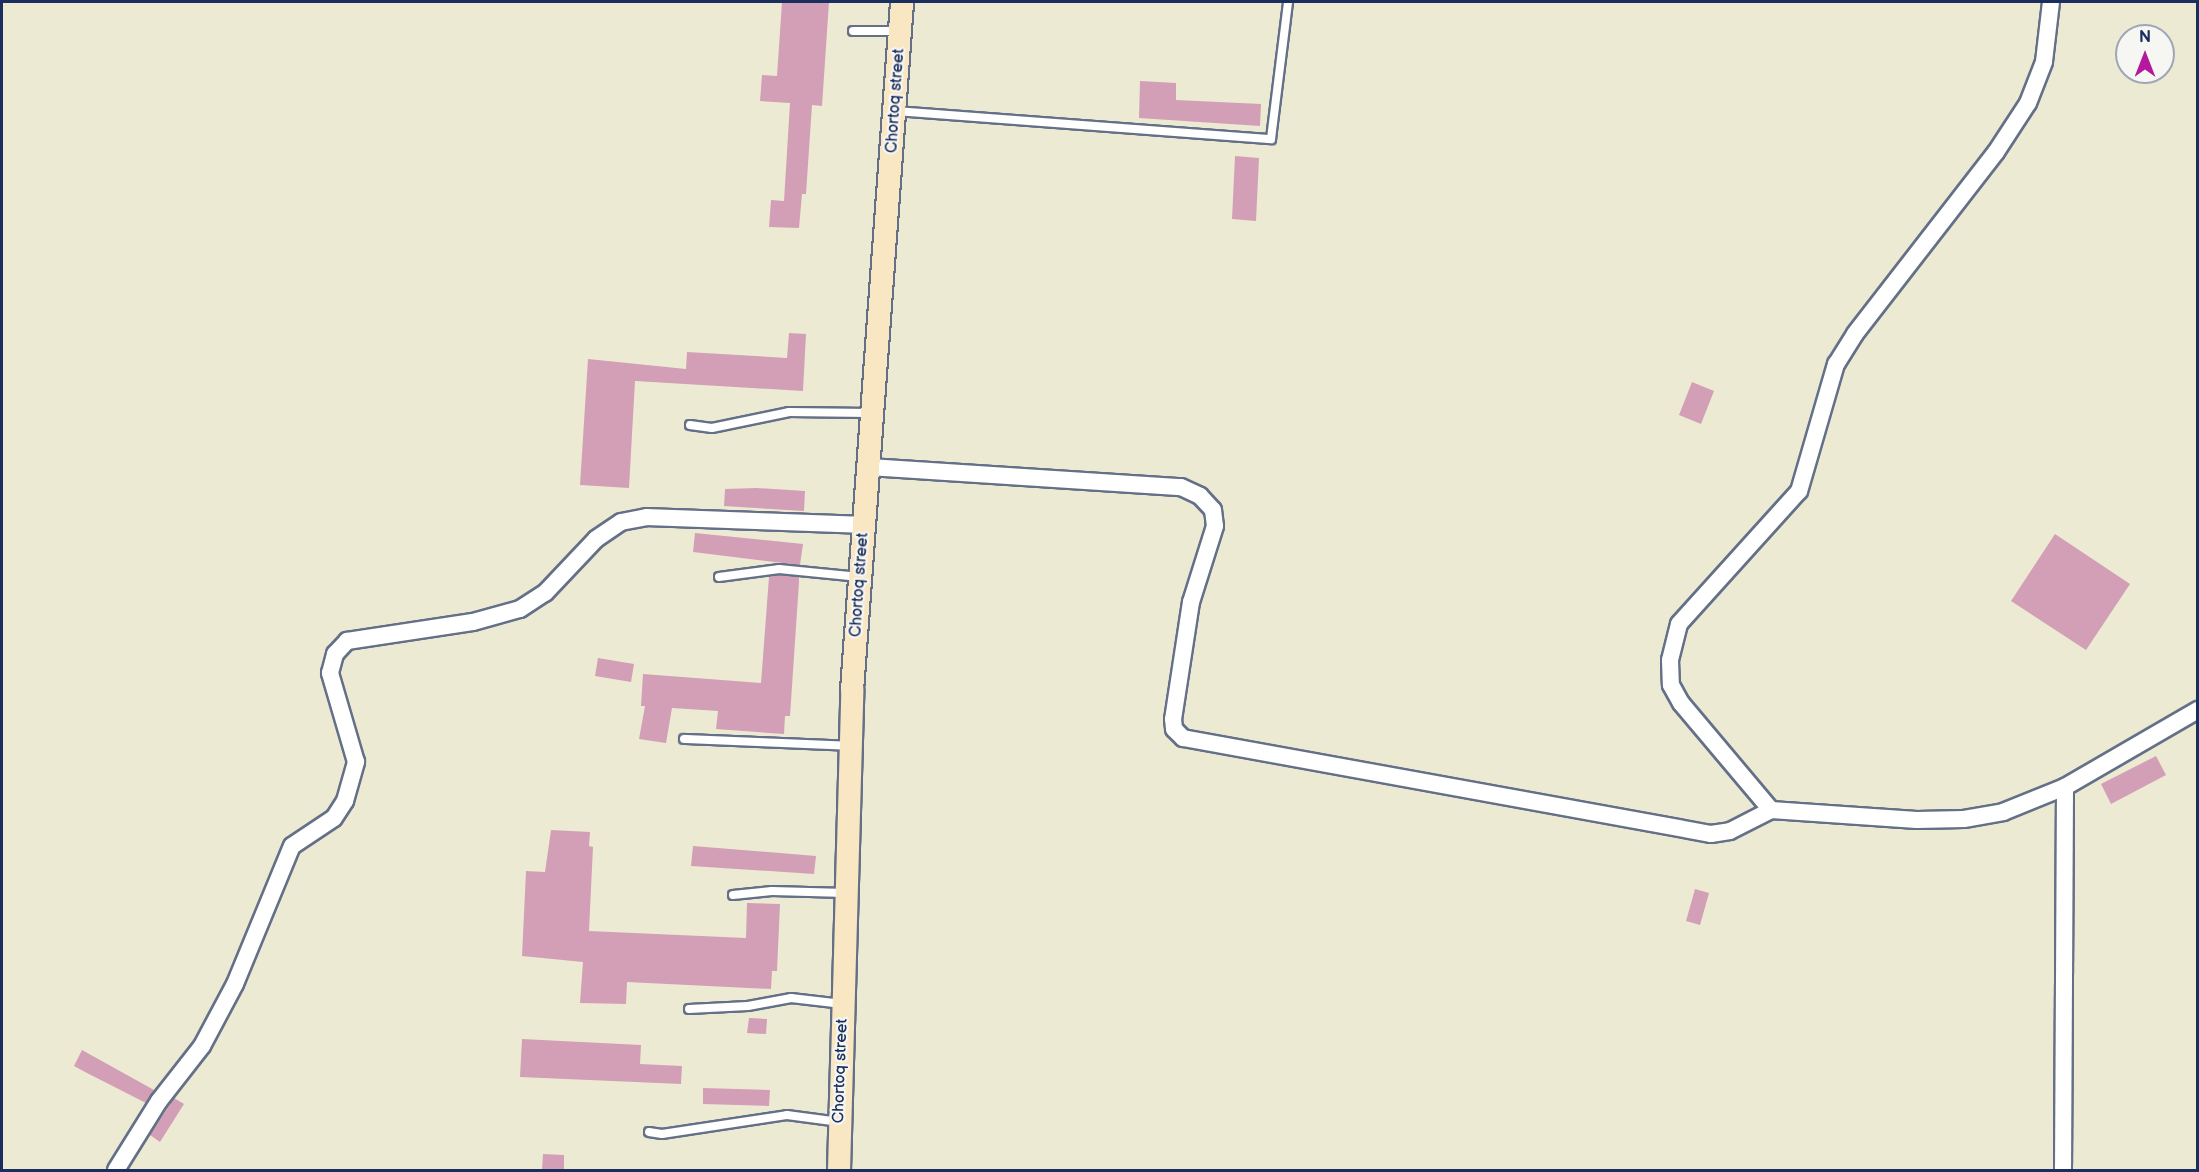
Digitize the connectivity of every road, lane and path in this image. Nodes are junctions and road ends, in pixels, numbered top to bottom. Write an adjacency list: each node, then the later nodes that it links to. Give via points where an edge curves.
1 (902, 2): 5 (main road, Chortoq street)
2 (1288, 2): 6 (lane, via 1271,139)
3 (2051, 2): 17 (street, via 2044,62 2028,103 1996,152 1836,364 1799,491 1679,624 1670,660 1671,685 1681,703)
4 (853, 31): 5 (lane)
5 (901, 31): 6 (main road, Chortoq street)
6 (896, 111): 7 (main road, Chortoq street)
7 (873, 413): 8 (lane, via 789,412 712,428); 9 (main road, Chortoq street)
8 (690, 424)
9 (869, 467): 10 (main road, Chortoq street); 17 (street, via 1181,487 1200,496 1213,510 1215,526 1191,602 1173,720 1174,729 1183,738 1712,834 1730,831)
10 (865, 525): 12 (main road, Chortoq street); 24 (street, via 647,517 621,522 597,539 545,593 520,609 473,622 348,640 334,654 330,673 356,762 345,801 334,818 292,846 235,984 213,1025)
11 (719, 577): 12 (lane, via 779,569)
12 (861, 577): 15 (main road, Chortoq street)
13 (2198, 710): 16 (street)
14 (684, 739): 15 (lane)
15 (851, 746): 18 (main road, Chortoq street)
16 (2065, 787): 17 (street, via 2003,812 1964,819 1917,820); 26 (street)
17 (1771, 810)
18 (846, 894): 19 (lane, via 802,891); 20 (main road, Chortoq street)
19 (733, 895)
20 (843, 1004): 21 (lane, via 791,998 748,1006); 22 (main road, Chortoq street)
21 (689, 1009)
22 (840, 1122): 23 (lane, via 787,1115 662,1134); 25 (main road, Chortoq street)
23 (649, 1132)
24 (116, 1170)
25 (839, 1170)
26 (2063, 1170)

